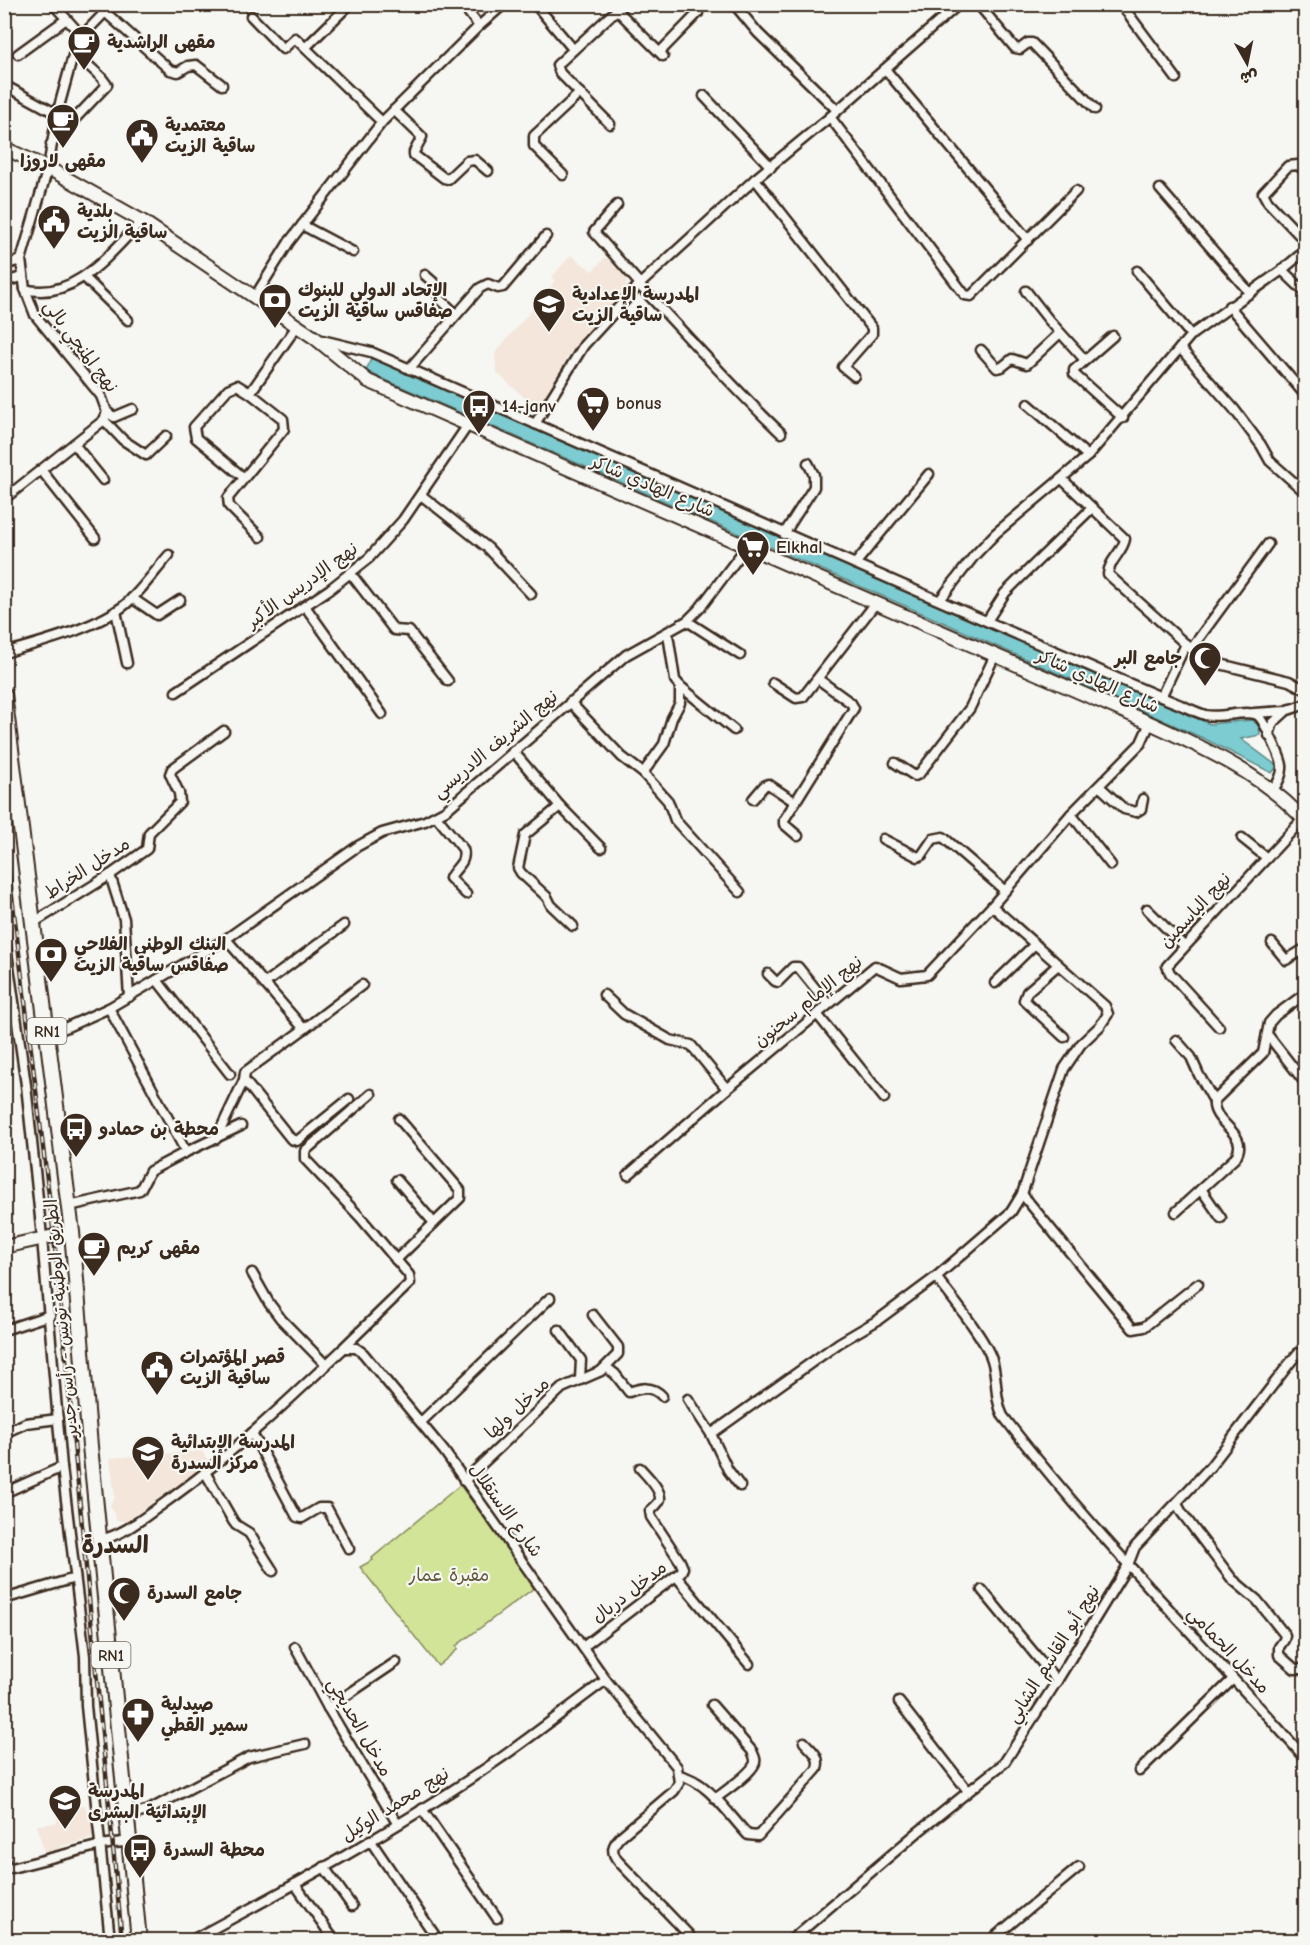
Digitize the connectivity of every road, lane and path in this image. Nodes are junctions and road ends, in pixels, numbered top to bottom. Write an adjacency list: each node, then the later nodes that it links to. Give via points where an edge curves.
1 (53, 4): 15 (street)
2 (113, 4): 12 (street, نهج المنجي بالي)
3 (350, 4): 18 (street)
4 (462, 4): 16 (street)
5 (504, 4): 16 (street)
6 (535, 4): 19 (street)
7 (734, 4): 30 (street)
8 (959, 4): 22 (street)
9 (978, 4): 28 (street, via 1016,48 1032,43)
10 (1121, 4): 23 (street)
11 (620, 7): 13 (street, via 662,54); 19 (street)
12 (105, 12): 17 (street, نهج المنجي بالي); 24 (street, via 170,70 178,72 196,65)
13 (698, 13)
14 (251, 16): 18 (street, via 283,49 295,38)
15 (65, 20): 17 (street); 21 (street)
16 (479, 26): 29 (street)
17 (82, 36): 20 (street, نهج المنجي بالي)
18 (304, 48): 33 (street)
19 (573, 49): 26 (street, via 559,61 557,69)
20 (74, 52): 31 (street, نهج المنجي بالي); 35 (street, via 107,85)
21 (18, 54)
22 (885, 69): 30 (street); 49 (street)
23 (1176, 78)
24 (222, 85)
25 (4, 86): 31 (street)
26 (580, 93): 34 (street); 41 (street, via 533,140 534,146)
27 (704, 96): 37 (street)
28 (1095, 109)
29 (394, 110): 33 (street); 39 (street, via 423,137 414,155 444,178 448,179 470,160)
30 (837, 110): 32 (street)
31 (57, 114): 35 (street, نهج المنجي بالي)
32 (830, 117): 37 (street); 49 (street, via 965,295 971,296)
33 (382, 122): 47 (street)
34 (610, 124)
35 (51, 144): 38 (street, نهج المنجي بالي)
36 (4, 148): 38 (main road, شارع الهادي شاكر)
37 (771, 166): 42 (street)
38 (48, 168): 46 (main road, شارع الهادي شاكر); 53 (street, نهج المنجي بالي)
39 (488, 171)
40 (1305, 172): 50 (street, via 1298,165 1287,166 1263,193)
41 (563, 175)
42 (755, 179): 61 (street); 79 (street, via 872,328 872,334 843,367)
43 (1160, 189): 64 (street)
44 (1076, 191): 49 (street)
45 (617, 205): 61 (street, via 594,232)
46 (142, 221): 59 (street); 66 (main road, شارع الهادي شاكر)
47 (302, 225): 52 (street); 66 (street)
48 (546, 236): 68 (street, via 503,287 483,285)
49 (1028, 240)
50 (1305, 242)
51 (1305, 250): 55 (street)
52 (353, 252)
53 (21, 260): 54 (street); 58 (street, نهج المنجي بالي)
54 (4, 265)
55 (1282, 270): 64 (street); 65 (street)
56 (1137, 271): 72 (street)
57 (424, 275): 68 (street)
58 (22, 277): 60 (street); 62 (street, نهج المنجي بالي)
59 (85, 278): 62 (street, via 47,292); 69 (street)
60 (4, 282)
61 (639, 285): 86 (street, via 584,345); 88 (street)
62 (25, 289): 84 (street, نهج المنجي بالي, via 35,315 101,396)
63 (1026, 291): 71 (street)
64 (1250, 293): 67 (street)
65 (1305, 293)
66 (254, 298): 70 (main road, شارع الهادي شاكر)
67 (1229, 306): 72 (street); 81 (street)
68 (456, 314): 78 (street)
69 (128, 320)
70 (297, 326): 74 (main road, شارع الهادي شاكر); 80 (street)
71 (1060, 333): 76 (street, via 1027,364 1012,359 997,368); 77 (street)
72 (1191, 335): 75 (street)
73 (1113, 336): 77 (street)
74 (315, 338): 78 (street, via 371,352); 87 (main road, شارع الهادي شاكر, via 368,381)
75 (1180, 348): 85 (street); 98 (street, via 1234,409 1270,461)
76 (981, 350)
77 (1085, 360): 85 (street, via 1074,370 1075,376)
78 (409, 369): 86 (street)
79 (854, 376)
80 (250, 393): 95 (street, via 283,419 284,429); 95 (street, via 237,385 228,389 194,428 196,438)
81 (1305, 396)
82 (1029, 404): 91 (street)
83 (133, 409): 84 (street)
84 (106, 416): 89 (street, via 123,440 146,455); 90 (street, نهج المنجي بالي)
85 (1123, 418): 91 (street)
86 (536, 424): 102 (street)
87 (468, 425): 99 (street, نهج الإدريس الأكبر); 106 (main road, شارع الهادي شاكر)
88 (781, 433)
89 (166, 436)
90 (74, 444): 93 (street, نهج المنجي بالي); 97 (street)
91 (1088, 456): 96 (street)
92 (808, 463): 102 (street, via 814,487)
93 (42, 471): 100 (street, نهج المنجي بالي); 104 (street)
94 (929, 474): 108 (street)
95 (243, 477): 103 (street, via 228,498 229,506)
96 (1062, 479): 101 (street); 113 (street, via 996,533)
97 (103, 480)
98 (1305, 494)
99 (421, 495): 109 (street, نهج الإدريس الأكبر, via 403,520); 110 (street, via 488,548)
100 (4, 499)
101 (1092, 508): 118 (street, via 1011,587); 120 (street, via 1125,539 1108,574)
102 (784, 534): 108 (street)
103 (260, 537)
104 (95, 538)
105 (1268, 544): 120 (street)
106 (747, 546): 114 (main road, شارع الهادي شاكر); 117 (street, نهج الشريف الادريسي)
107 (169, 555): 111 (street)
108 (855, 564): 113 (street)
109 (351, 574): 115 (street, نهج الإدريس الأكبر); 126 (street, via 394,630 409,632)
110 (531, 594)
111 (132, 597): 112 (street, via 157,615); 116 (street)
112 (180, 600)
113 (940, 600): 118 (street)
114 (875, 604): 123 (main road, شارع الهادي شاكر); 125 (street)
115 (305, 606): 130 (street, نهج الإدريس الأكبر); 137 (street)
116 (116, 611): 121 (street, via 58,636); 124 (street)
117 (687, 621): 119 (street, نهج الشريف الادريسي); 122 (street)
118 (987, 621): 132 (street)
119 (668, 634): 128 (street, via 672,667); 133 (street, نهج الشريف الادريسي, via 626,655)
120 (1189, 647): 129 (street, via 1224,665 1289,681); 132 (street)
121 (4, 653)
122 (740, 655)
123 (994, 655): 138 (main road, شارع الهادي شاكر); 143 (street, via 970,708 918,775)
124 (127, 663)
125 (818, 679): 127 (street, via 800,698); 149 (street, via 851,703 853,712)
126 (447, 681)
127 (773, 683)
128 (680, 686): 139 (street); 144 (street, via 680,703 664,744)
129 (1305, 690)
130 (177, 692)
131 (4, 694): 166 (main road, الطريق الوطنية تونس - رأس جدير / RN1)
132 (1161, 697): 136 (street, via 1216,716)
133 (570, 702): 142 (street, نهج الشريف الادريسي); 144 (street, via 622,757)
134 (1305, 704): 135 (street)
135 (1285, 711): 136 (street); 141 (street, via 1273,723)
136 (1251, 713): 141 (street, via 1262,719)
137 (382, 714)
138 (1150, 723): 145 (street, نهج الإمام سحنون, via 1141,743); 146 (main road, شارع الهادي شاكر)
139 (734, 730)
140 (224, 731): 160 (street, مدخل الخراط, via 172,769 170,774 180,802 149,833 147,849)
141 (1269, 735): 146 (street, via 1282,767)
142 (513, 751): 150 (street); 152 (street, نهج الشريف الادريسي)
143 (895, 763)
144 (643, 773): 162 (street, via 668,801 675,820)
145 (1099, 786): 148 (street, via 1124,809 1136,812); 151 (street, نهج الإمام سحنون)
146 (1274, 790): 153 (main road, شارع الهادي شاكر)
147 (753, 799): 149 (street, via 768,784)
148 (1143, 799)
149 (795, 802): 154 (street, via 784,822)
150 (560, 806): 157 (street); 168 (street, via 525,835 518,868)
151 (1071, 814): 159 (street); 161 (street, نهج الإمام سحنون)
152 (436, 816): 163 (street, via 463,849 462,863 450,878); 170 (street, نهج الشريف الادريسي, via 387,831 358,846)
153 (1304, 820): 158 (street, نهج الياسمين)
154 (798, 836)
155 (1242, 838): 158 (street)
156 (883, 839): 161 (street, via 918,857 933,839 943,837)
157 (601, 848)
158 (1267, 858): 173 (street, نهج الياسمين)
159 (1112, 865)
160 (110, 875): 166 (street, مدخل الخراط); 183 (street, via 124,919)
161 (1004, 890): 164 (street, نهج الإمام سحنون)
162 (740, 892)
163 (466, 894)
164 (992, 906): 172 (street); 184 (street, نهج الإمام سحنون, via 927,975 901,978 875,966)
165 (1147, 909): 173 (street)
166 (33, 923): 190 (main road, الطريق الوطنية تونس - رأس جدير / RN1)
167 (345, 925): 179 (street)
168 (573, 926)
169 (4, 932): 214 (street)
170 (226, 939): 177 (street, نهج الشريف الادريسي); 179 (street)
171 (1272, 943): 174 (street, via 1286,960)
172 (1035, 944): 175 (street); 178 (street)
173 (1184, 946): 187 (street, نهج الياسمين, via 1168,970)
174 (1305, 948)
175 (1058, 964): 191 (street, via 1027,992 1024,1000); 208 (street, via 1105,1006 1108,1014 1064,1069)
176 (768, 974): 184 (street, via 778,982 798,967)
177 (157, 980): 183 (street, نهج الشريف الادريسي); 193 (street)
178 (995, 982)
179 (264, 984): 188 (street)
180 (362, 985): 188 (street)
181 (1305, 993): 189 (street, via 1276,1015)
182 (604, 995): 196 (street, via 631,1018 670,1040 691,1045)
183 (129, 997): 185 (street, نهج الشريف الادريسي)
184 (828, 1004): 186 (street, نهج الإمام سحنون)
185 (109, 1008): 190 (street, نهج الشريف الادريسي); 204 (street)
186 (817, 1014): 196 (street, نهج الإمام سحنون); 198 (street)
187 (1219, 1027)
188 (304, 1029): 194 (street, via 245,1072)
189 (1267, 1034): 195 (street); 200 (street, via 1260,1056)
190 (47, 1036): 209 (main road, الطريق الوطنية تونس - رأس جدير / RN1)
191 (1064, 1037)
192 (1176, 1040): 200 (street, via 1191,1057)
193 (230, 1074)
194 (244, 1080): 199 (street, via 291,1139 297,1141); 203 (street)
195 (1305, 1084)
196 (727, 1089): 205 (street, نهج الإمام سحنون)
197 (371, 1094): 216 (street, via 305,1151 305,1159)
198 (884, 1098)
199 (349, 1100)
200 (1214, 1101): 207 (street, via 1215,1111 1236,1136 1240,1151)
201 (399, 1119): 212 (street, via 460,1190 460,1198)
202 (241, 1125): 203 (street)
203 (216, 1139): 204 (street)
204 (186, 1152): 209 (street, via 150,1171 140,1190)
205 (628, 1175)
206 (397, 1180): 212 (street)
207 (1201, 1189): 210 (street); 211 (street)
208 (1022, 1194): 218 (street, via 1011,1212); 219 (street, via 1133,1329 1144,1327)
209 (69, 1206): 213 (main road, الطريق الوطنية تونس - رأس جدير / RN1)
210 (1176, 1212)
211 (1221, 1218)
212 (434, 1223): 216 (street)
213 (72, 1232): 214 (main road); 244 (main road, الطريق الوطنية تونس - رأس جدير / RN1)
214 (42, 1238): 215 (main road); 221 (street)
215 (4, 1247)
216 (396, 1260): 225 (street, via 409,1275 410,1283)
217 (252, 1273): 227 (street, via 281,1319)
218 (936, 1278): 236 (street); 246 (street, مدخل الحمامي, via 992,1358 1003,1416)
219 (1198, 1284)
220 (550, 1298): 233 (street)
221 (50, 1315): 223 (street); 232 (street)
222 (593, 1315): 228 (street, via 618,1347 618,1354)
223 (4, 1330)
224 (559, 1330): 229 (street, via 581,1360)
225 (344, 1348): 227 (street); 233 (street, شارع الاستقلال, via 356,1348 363,1353)
226 (1305, 1350): 243 (street, نهج أبو القاسم الشابي, via 1298,1353)
227 (326, 1365): 235 (street)
228 (606, 1367): 229 (street, مدخل ولها); 230 (street, via 629,1392 642,1387)
229 (580, 1379): 240 (street, مدخل ولها, via 562,1388)
230 (662, 1396)
231 (688, 1399): 236 (street)
232 (58, 1419): 234 (street, via 21,1424); 237 (street)
233 (421, 1422): 240 (street, شارع الاستقلال)
234 (4, 1433)
235 (252, 1433): 239 (street); 245 (street, via 297,1517 327,1508)
236 (711, 1434): 241 (street, via 728,1470)
237 (62, 1467): 242 (street); 249 (street)
238 (640, 1468): 248 (street, مدخل دربال, via 658,1490 659,1502 650,1511 651,1517 682,1564)
239 (206, 1472): 244 (street, via 139,1521 113,1537); 247 (street, via 236,1525 249,1533)
240 (464, 1481): 253 (street, شارع الاستقلال)
241 (740, 1485)
242 (4, 1493)
243 (1177, 1504): 246 (street, نهج أبو القاسم الشابي, via 1136,1546); 256 (street, via 1232,1579 1257,1600 1285,1635 1279,1655)
244 (99, 1540): 271 (main road, الطريق الوطنية تونس - رأس جدير / RN1)
245 (349, 1549)
246 (1128, 1565): 258 (street, مدخل الحمامي); 259 (street, نهج أبو القاسم الشابي)
247 (273, 1571)
248 (676, 1576): 253 (street, مدخل دربال); 255 (street)
249 (75, 1578): 251 (street); 275 (street)
250 (982, 1590): 259 (street)
251 (4, 1599)
252 (295, 1647): 262 (street, مدخل الحديجي)
253 (583, 1647): 257 (street, شارع الاستقلال)
254 (396, 1662): 262 (street)
255 (749, 1665)
256 (1305, 1672)
257 (606, 1680): 267 (street, شارع الاستقلال, via 677,1767); 270 (street, نهج محمد الوكيل)
258 (1232, 1680): 265 (street, مدخل الحمامي); 266 (street)
259 (1057, 1681): 268 (street, نهج أبو القاسم الشابي, via 1004,1763)
260 (899, 1702): 268 (street)
261 (712, 1706): 269 (street, via 755,1758 748,1772)
262 (328, 1707): 272 (street, مدخل الحديجي)
263 (804, 1742): 269 (street, via 818,1757 817,1769 758,1836 748,1835)
264 (305, 1744): 271 (street, via 249,1757 147,1811)
265 (1305, 1759)
266 (1140, 1771)
267 (679, 1775): 269 (street, via 695,1779); 283 (street, via 674,1791 621,1836 612,1849 619,1862)
268 (968, 1791): 289 (street, نهج أبو القاسم الشابي)
269 (715, 1799)
270 (422, 1809): 272 (street, نهج محمد الوكيل); 282 (street)
271 (127, 1816): 274 (main road, الطريق الوطنية تونس - رأس جدير / RN1)
272 (397, 1823): 273 (street, نهج محمد الوكيل)
273 (370, 1840): 277 (street, نهج محمد الوكيل); 288 (street)
274 (130, 1842): 275 (street); 285 (main road, الطريق الوطنية تونس - رأس جدير / RN1)
275 (101, 1845): 279 (street); 284 (street)
276 (4, 1859): 279 (street)
277 (324, 1867): 280 (street, نهج محمد الوكيل); 281 (street)
278 (1079, 1867): 290 (street)
279 (6, 1869)
280 (295, 1884): 286 (street, نهج محمد الوكيل); 287 (street)
281 (352, 1906)
282 (497, 1918)
283 (688, 1939)
284 (110, 1941)
285 (140, 1941)
286 (192, 1941)
287 (334, 1941)
288 (438, 1941)
289 (791, 1941)
290 (991, 1941)

